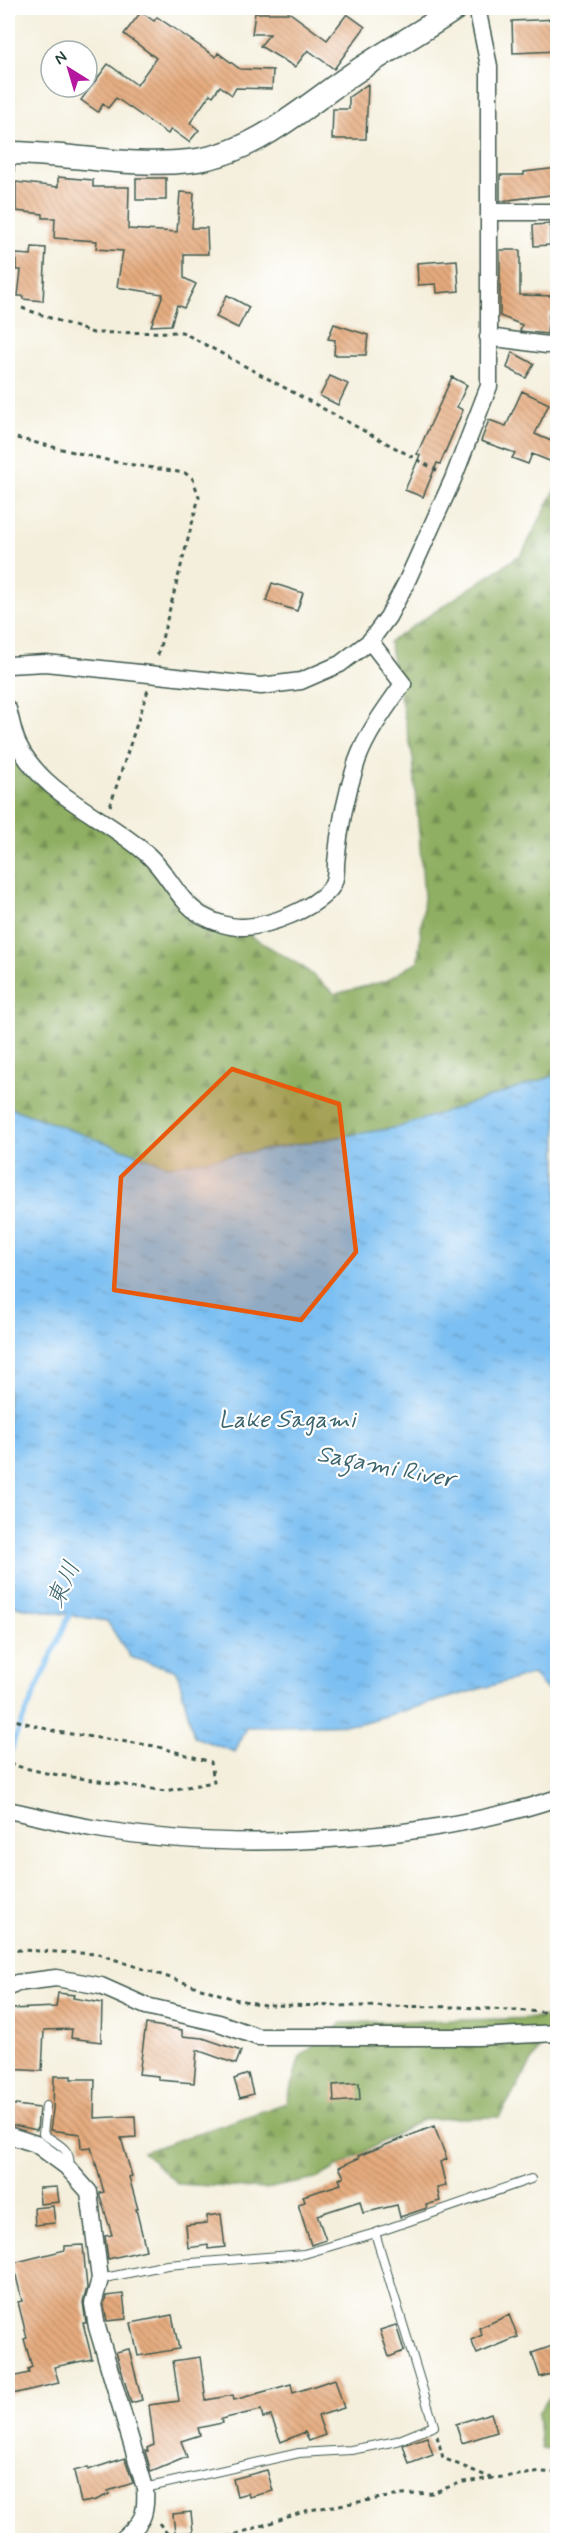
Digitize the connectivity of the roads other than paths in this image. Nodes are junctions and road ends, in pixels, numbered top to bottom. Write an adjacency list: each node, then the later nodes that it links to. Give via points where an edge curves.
1 (457, 8): 3 (main road, via 356,71 291,119 223,155 135,164)
2 (477, 8): 4 (street, via 489,66)
3 (9, 153): 6 (lane)
4 (490, 212): 5 (street); 7 (street)
5 (558, 212)
6 (10, 304)
7 (488, 337): 8 (street, via 547,345); 9 (street, via 489,386 453,479 406,583)
8 (558, 337)
9 (370, 641): 10 (street, via 340,664 301,681 261,686 46,663); 11 (street, via 403,684 366,739 357,762 339,826 335,879 330,889 304,909 265,924 228,926 202,916 186,904 161,867 43,776 18,743)
10 (8, 664)
11 (8, 709)
12 (558, 1798): 13 (street, via 422,1828 270,1841 136,1834)
13 (8, 1810)
14 (8, 1988): 15 (street, via 17,1983 56,1978 100,1986 146,2006 219,2023 258,2037)
15 (558, 2033)
16 (46, 2106): 18 (lane, via 43,2134 69,2152)
17 (8, 2135): 18 (street, via 36,2144)
18 (69, 2170): 21 (street, via 89,2192)
19 (531, 2179): 20 (lane)
20 (375, 2233): 21 (lane, via 304,2254 167,2265); 22 (lane, via 434,2426 397,2441 351,2450 299,2452)
21 (100, 2279): 22 (street, via 93,2304 97,2327)
22 (145, 2488): 23 (street, via 146,2507 139,2526)
23 (122, 2541)

